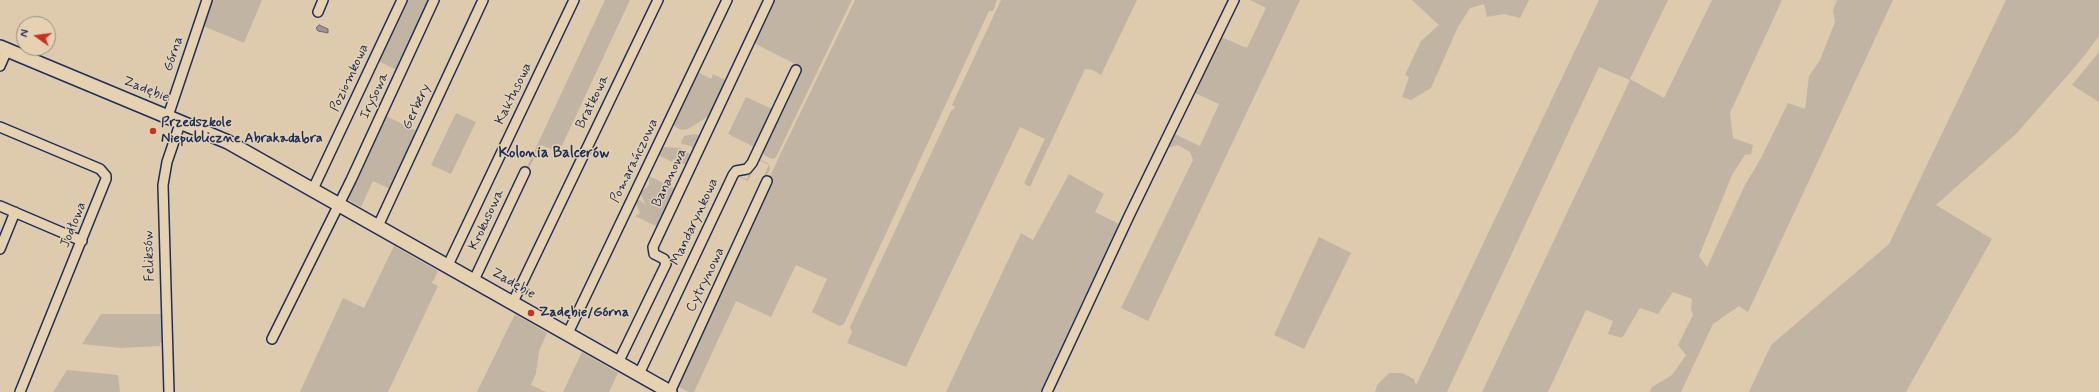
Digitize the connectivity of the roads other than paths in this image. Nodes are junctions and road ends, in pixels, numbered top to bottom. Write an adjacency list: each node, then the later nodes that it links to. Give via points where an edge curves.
1 (207, 0): 15 (street, Górna)
2 (323, 0): 11 (street)
3 (402, 0): 20 (street, Poziomkowa)
4 (434, 0): 21 (street, Irysowa)
5 (483, 0): 24 (street, Gerbery)
6 (574, 0): 27 (street, Kaktusowa)
7 (658, 0): 29 (street, Bratkowa)
8 (727, 0): 30 (street, Pomarańczowa)
9 (770, 0): 32 (street, Bananowa, via 653,247 654,254 664,259 666,264)
10 (1234, 0): 37 (street)
11 (318, 12)
12 (3, 49): 13 (street); 15 (street, Zadębie)
13 (0, 66)
14 (796, 70): 33 (street, Mandarynkowa, via 752,163 747,169 736,171 733,175)
15 (168, 116): 16 (street, Zadębie)
16 (180, 121): 20 (street, Zadębie, via 228,142); 35 (street, Feliksów, via 167,162 163,185)
17 (0, 127): 25 (street, Jodłowa, via 103,171 106,176 105,183)
18 (525, 172): 28 (street, Krokusowa)
19 (767, 181): 36 (street, Cytrynowa)
20 (313, 189): 21 (street, Zadębie)
21 (339, 204): 24 (street, Zadębie); 31 (street)
22 (0, 206): 23 (street)
23 (15, 212): 25 (street); 26 (street)
24 (378, 226): 27 (street, Zadębie)
25 (82, 241): 34 (street, Jodłowa)
26 (0, 249)
27 (448, 265): 28 (street, Zadębie)
28 (474, 280): 29 (street, Zadębie)
29 (513, 302): 30 (street, Zadębie)
30 (568, 334): 32 (street, Zadębie)
31 (272, 339)
32 (618, 363): 33 (street, Zadębie)
33 (639, 374): 36 (street, Zadębie)
34 (20, 392)
35 (169, 392)
36 (670, 392)
37 (1047, 392)

